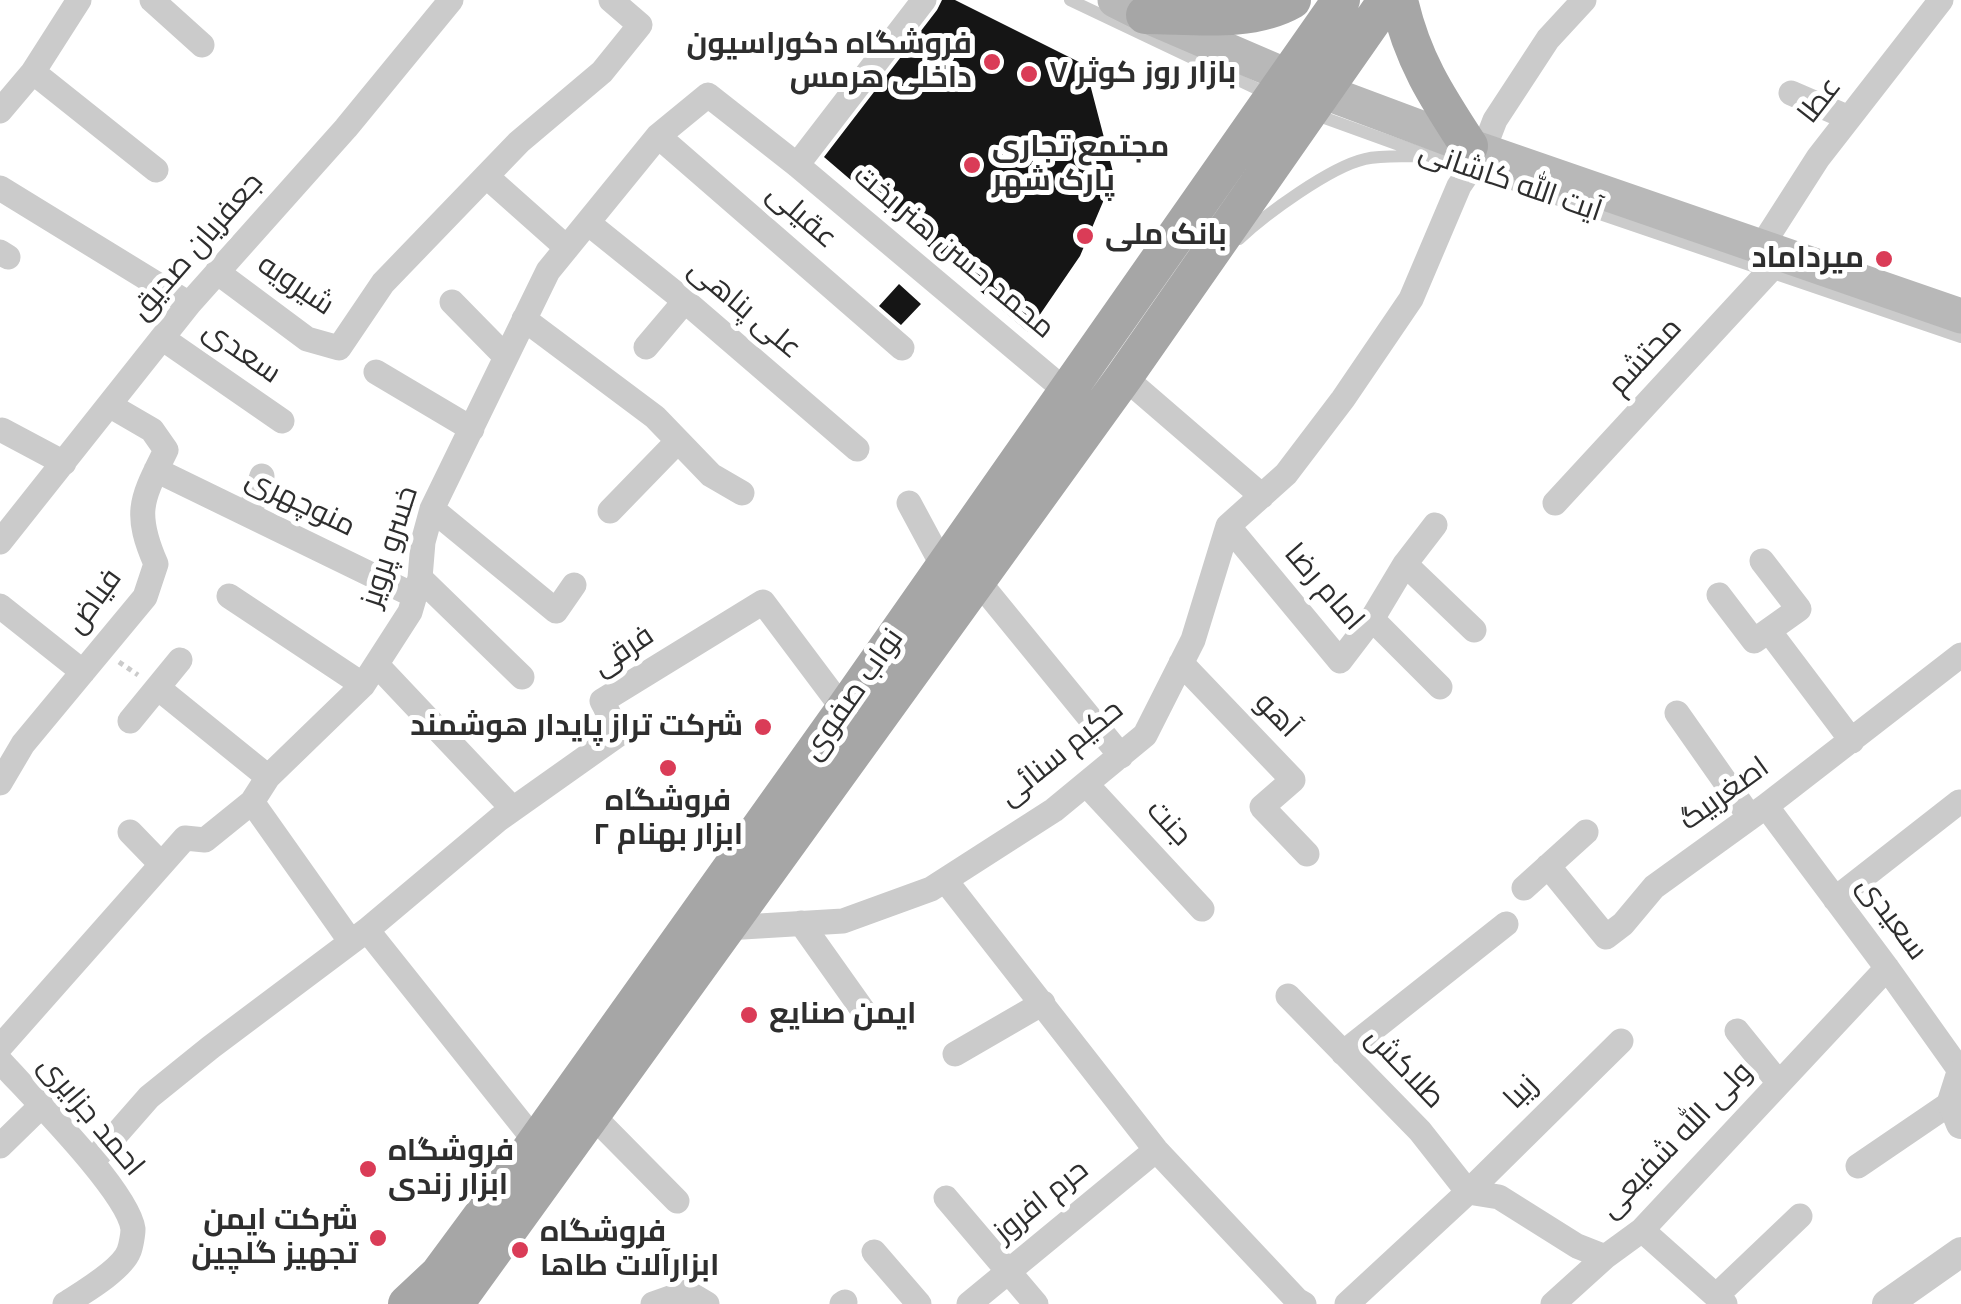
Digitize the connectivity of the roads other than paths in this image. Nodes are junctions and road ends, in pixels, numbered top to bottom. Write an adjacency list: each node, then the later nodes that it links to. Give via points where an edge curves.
1 (79, 0): 15 (street)
2 (152, 0): 14 (street)
3 (451, 0): 31 (street, جعفریان صدیق)
4 (611, 0): 26 (street, via 640,25 602,72)
5 (924, 0): 24 (street)
6 (1070, 0): 16 (lane, آیت الله کاشانی)
7 (1341, 0): 16 (main road, نواب صفوی)
8 (1387, 0): 18 (main road, نواب صفوی)
9 (1399, 0): 23 (main road, via 1430,86)
10 (1584, 0): 23 (street, via 1548,39)
11 (1940, 0): 20 (street, عطا)
12 (1278, 3): 13 (main road, via 1226,15)
13 (1130, 8): 16 (main road, آیت الله کاشانی)
14 (202, 45)
15 (32, 72): 19 (street); 25 (street)
16 (1280, 86): 18 (main road, آیت الله کاشانی); 45 (main road, نواب صفوی)
17 (1790, 93): 20 (street)
18 (1315, 102): 22 (lane, آیت الله کاشانی); 23 (main road, آیت الله کاشانی); 32 (main road, نواب صفوی)
19 (0, 111)
20 (1849, 118): 30 (street, عطا, via 1818,158)
21 (658, 136): 24 (street, خسرو پرویز, via 708,95); 28 (street, خسرو پرویز); 41 (street, عقیلی)
22 (1428, 155): 23 (lane, آیت الله کاشانی); 32 (lane, via 1364,159 1326,176 1258,220)
23 (1474, 156): 30 (main road, آیت الله کاشانی); 56 (street, via 1411,299 1343,399)
24 (796, 165): 45 (street, محمد حسن هنر بخت)
25 (156, 170)
26 (486, 176): 29 (street); 31 (street, شیرویه, via 384,283 340,348 308,339)
27 (0, 188): 35 (street)
28 (588, 223): 29 (street, خسرو پرویز); 33 (street, علی پناهی)
29 (567, 248): 37 (street, خسرو پرویز)
30 (1771, 258): 36 (main road, آیت الله کاشانی); 39 (lane, آیت الله کاشانی); 58 (street, محتشم)
31 (217, 272): 35 (street, جعفریان صدیق)
32 (1184, 291): 44 (main road, نواب صفوی)
33 (684, 301): 40 (street); 51 (street, علی پناهی)
34 (452, 302): 42 (street)
35 (189, 304): 38 (street, جعفریان صدیق)
36 (1961, 316)
37 (524, 318): 42 (street, خسرو پرویز); 50 (street, via 655,417)
38 (162, 338): 46 (street, جعفریان صدیق); 47 (street, سعدی)
39 (1961, 338)
40 (646, 347)
41 (902, 348)
42 (506, 356): 48 (street, خسرو پرویز)
43 (376, 372): 48 (street)
44 (1124, 377): 56 (street); 67 (main road, نواب صفوی)
45 (1068, 392): 67 (main road, نواب صفوی)
46 (109, 405): 52 (street, جعفریان صدیق); 53 (street, فیاض, via 152,430 166,450)
47 (282, 421)
48 (472, 429): 59 (street, خسرو پرویز)
49 (2, 430): 52 (street)
50 (677, 442): 55 (street); 60 (street)
51 (857, 449)
52 (64, 463): 64 (street, جعفریان صدیق)
53 (156, 470): 61 (street, منوچهری); 79 (street, فیاض, via 140,513 156,564 144,597)
54 (262, 476): 61 (street)
55 (742, 494)
56 (1262, 496): 63 (street)
57 (910, 503): 67 (street)
58 (1555, 503)
59 (432, 510): 68 (street, via 556,611); 69 (street, خسرو پرویز)
60 (610, 511)
61 (249, 516): 69 (street, منوچهری)
62 (1435, 525): 66 (street, امام رضا)
63 (1228, 526): 73 (street, امام رضا, via 1340,661); 78 (street, حکیم سنائی)
64 (0, 542)
65 (1762, 561): 75 (street, via 1798,609)
66 (1406, 564): 73 (street, امام رضا); 74 (street)
67 (961, 574): 84 (main road, نواب صفوی); 88 (street); 107 (main road, نواب صفوی)
68 (574, 585)
69 (418, 587): 80 (street, خسرو پرویز); 81 (street, منوچهری)
70 (1720, 595): 75 (street, via 1754,641)
71 (229, 596): 80 (street)
72 (0, 606): 79 (street)
73 (1372, 619): 82 (street)
74 (1474, 630)
75 (1769, 631): 87 (street)
76 (1961, 655): 87 (street, اصغربیگ)
77 (180, 660): 83 (street)
78 (1181, 664): 88 (street, حکیم سنائی, via 1146,736); 98 (street, آهو, via 1292,780 1262,807)
79 (82, 672): 90 (street, فیاض)
80 (370, 675): 89 (street, خسرو پرویز); 94 (street)
81 (522, 677)
82 (1440, 687)
83 (158, 688): 86 (street); 89 (street)
84 (844, 710): 94 (street, فرقی, via 763,602 602,701 619,734); 123 (main road, نواب صفوی)
85 (1677, 712): 95 (street, سعیدی)
86 (130, 721)
87 (1852, 741): 95 (street, اصغربیگ)
88 (1121, 756): 91 (street, حکیم سنائی)
89 (268, 776): 92 (street, خسرو پرویز)
90 (0, 782)
91 (1086, 784): 101 (street, حکیم سنائی); 104 (street, جنت)
92 (252, 802): 99 (street, خسرو پرویز, via 205,840 185,838); 108 (street)
93 (1959, 802): 103 (street)
94 (513, 808): 108 (street, فرقی)
95 (1758, 812): 100 (street, اصغربیگ, via 1654,887 1606,938); 103 (street, سعیدی)
96 (130, 832): 99 (street)
97 (1586, 832): 100 (street)
98 (1307, 854)
99 (162, 864): 115 (street, خسرو پرویز)
100 (1548, 866): 102 (street)
101 (945, 880): 105 (street, حکیم سنائی, via 842,921); 111 (street)
102 (1524, 888)
103 (1835, 898): 109 (street, سعیدی)
104 (1202, 909)
105 (801, 923): 107 (street, حکیم سنائی); 112 (street)
106 (1506, 924): 116 (street)
107 (726, 928): 122 (main road, نواب صفوی)
108 (359, 936): 123 (street); 126 (street, فرقی, via 149,1098)
109 (1888, 968): 119 (street, ولی الله شفیعی); 120 (street, سعیدی)
110 (1288, 996): 116 (street, طلاکش)
111 (1043, 1003): 117 (street); 125 (street)
112 (867, 1016)
113 (1736, 1031): 119 (street)
114 (1621, 1040): 128 (street, زیبا)
115 (0, 1047)
116 (1343, 1053): 128 (street, طلاکش, via 1420,1130)
117 (954, 1054)
118 (0, 1061): 121 (street, احمد جزایری)
119 (1779, 1083): 132 (street, ولی الله شفیعی)
120 (1959, 1093): 127 (street)
121 (40, 1106): 124 (street); 126 (street, احمد جزایری)
122 (590, 1114): 130 (street); 140 (main road, نواب صفوی)
123 (536, 1142): 139 (main road, نواب صفوی, via 439,1274)
124 (0, 1146)
125 (1156, 1150): 136 (street, حرم افروز); 146 (street)
126 (92, 1162): 138 (street, احمد جزایری, via 133,1228 129,1254)
127 (1858, 1166)
128 (1468, 1192): 135 (street, ولی الله شفیعی, via 1499,1197); 147 (street)
129 (946, 1198): 136 (street)
130 (677, 1201)
131 (1800, 1216): 137 (street)
132 (1642, 1230): 135 (street, ولی الله شفیعی); 137 (street)
133 (874, 1252): 143 (street)
134 (1961, 1252): 149 (street)
135 (1605, 1258): 148 (street)
136 (1008, 1272): 144 (street, حرم افروز); 145 (street)
137 (1721, 1300)
138 (64, 1304)
139 (408, 1304)
140 (452, 1304)
141 (653, 1304): 142 (street, via 688,1292)
142 (708, 1304)
143 (919, 1304)
144 (969, 1304)
145 (1036, 1304)
146 (1304, 1304)
147 (1347, 1304)
148 (1553, 1304)
149 (1888, 1304)

